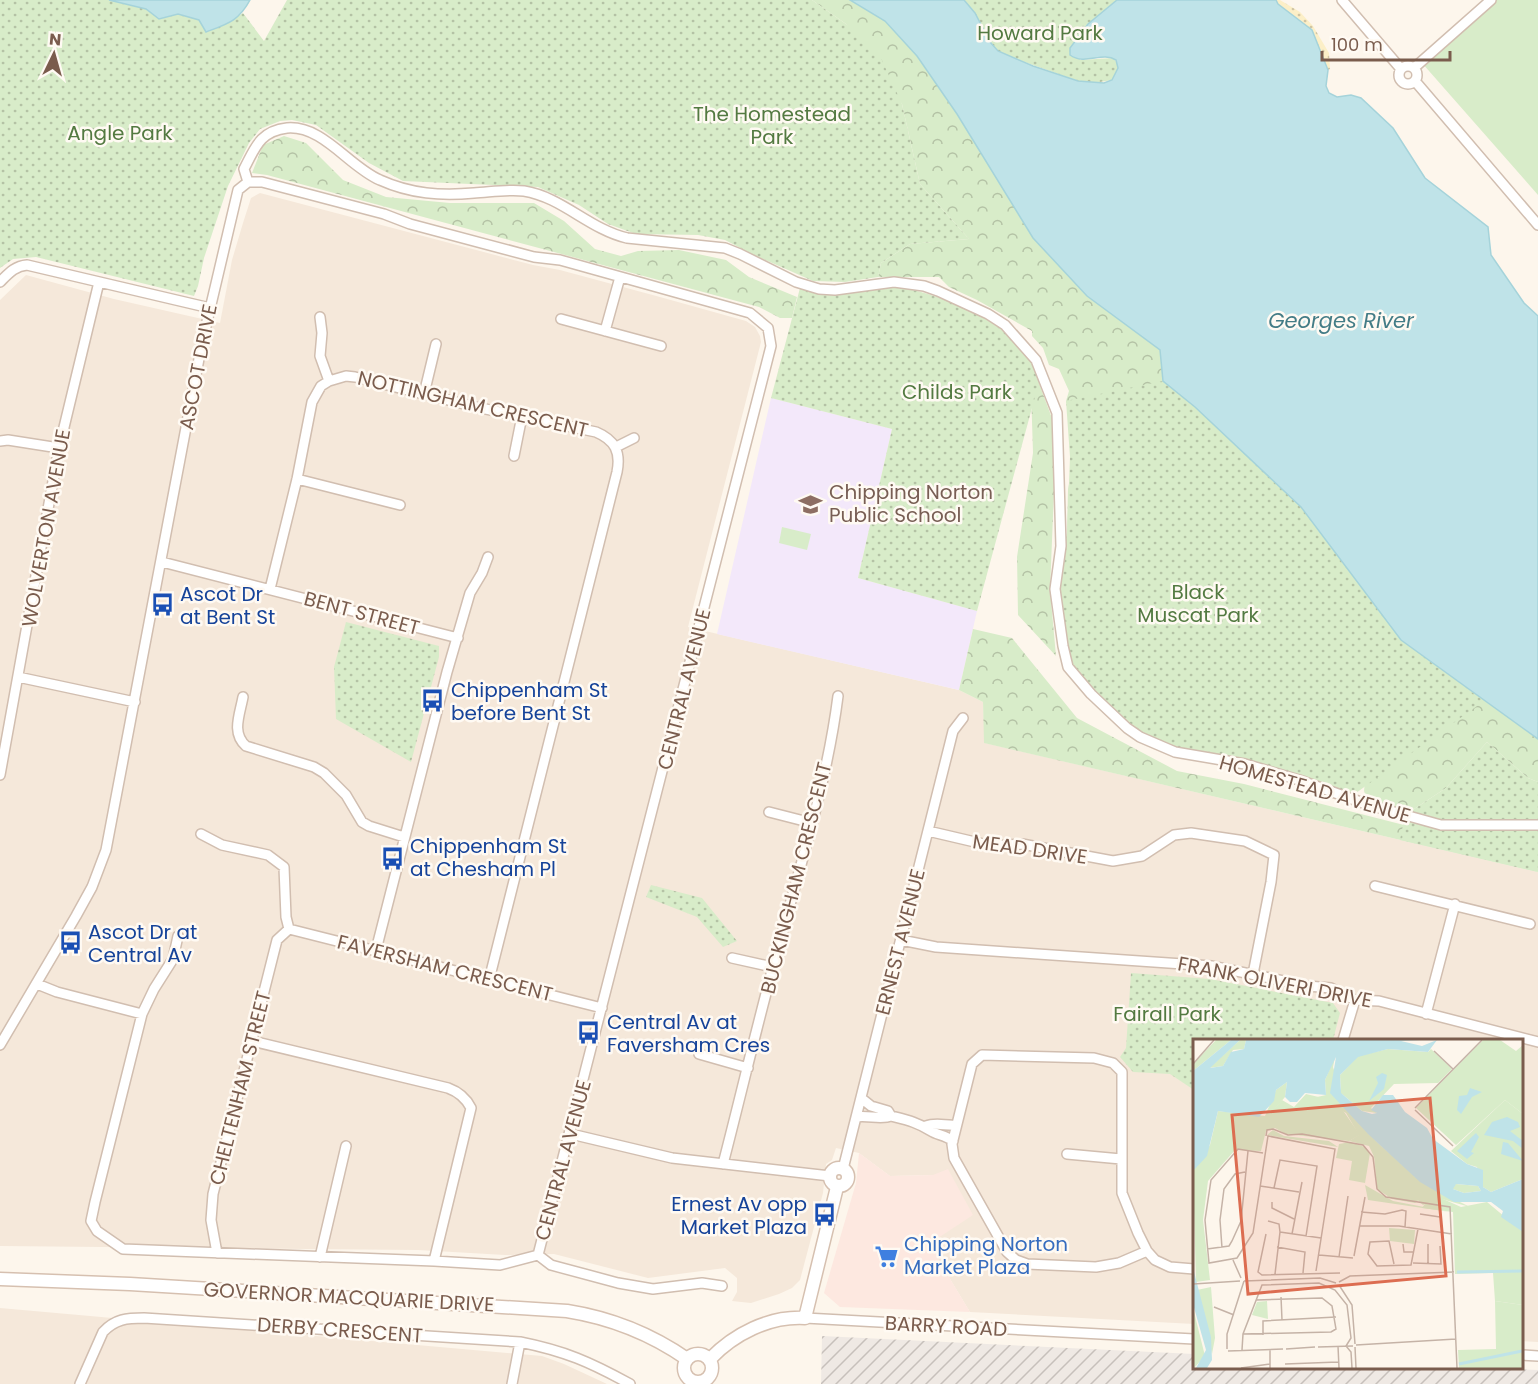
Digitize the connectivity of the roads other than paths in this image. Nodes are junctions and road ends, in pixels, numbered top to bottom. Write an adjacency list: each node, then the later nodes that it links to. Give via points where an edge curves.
1 (1342, 0): 4 (street)
2 (1491, 0): 3 (street)
3 (1414, 68): 4 (street); 5 (street)
4 (1401, 69): 5 (street, via 1401,80)
5 (1414, 81): 7 (street)
6 (248, 182): 8 (street, via 262,182); 11 (street, ASCOT DRIVE, via 238,190); 39 (street, HOMESTEAD AVENUE, via 244,169 259,139 275,130 297,129 314,133 364,172 411,191 448,195 531,193 555,201 613,235 725,249 819,289 894,282 924,286 988,314 1005,326 1036,360 1058,413 1061,546 1055,589 1063,646 1068,667 1117,720 1140,737 1175,752 1245,764 1441,825)
7 (1538, 225)
8 (620, 277): 14 (street); 56 (street, CENTRAL AVENUE, via 750,312 768,328 771,346)
9 (0, 282): 10 (street, via 20,265)
10 (99, 282): 11 (street); 23 (street, WOLVERTON AVENUE)
11 (210, 308): 28 (street, ASCOT DRIVE)
12 (320, 317): 17 (street, via 320,357)
13 (561, 319): 14 (street)
14 (605, 330): 16 (street)
15 (436, 344): 18 (street)
16 (661, 346)
17 (329, 381): 18 (street, NOTTINGHAM CRESCENT, via 355,377); 25 (street, NOTTINGHAM CRESCENT, via 312,402)
18 (424, 394): 19 (street, NOTTINGHAM CRESCENT)
19 (522, 416): 22 (street, NOTTINGHAM CRESCENT, via 596,432); 24 (street)
20 (634, 438): 22 (street)
21 (0, 441): 23 (street)
22 (616, 447): 53 (street, via 617,472)
23 (59, 448): 31 (street, WOLVERTON AVENUE)
24 (514, 456)
25 (297, 479): 26 (street); 29 (street, NOTTINGHAM CRESCENT)
26 (400, 505)
27 (488, 557): 30 (street, via 470,593)
28 (162, 562): 29 (street, BENT STREET); 34 (street, ASCOT DRIVE)
29 (270, 589): 30 (street, BENT STREET)
30 (458, 638): 42 (street)
31 (18, 677): 34 (street); 36 (street, WOLVERTON AVENUE)
32 (838, 696): 38 (street, BUCKINGHAM CRESCENT)
33 (243, 697): 42 (street, via 236,729 246,746 324,772 346,795 362,822)
34 (135, 702): 54 (street, ASCOT DRIVE, via 102,862)
35 (963, 718): 40 (street, ERNEST AVENUE, via 953,731)
36 (0, 775)
37 (769, 812): 38 (street)
38 (812, 823): 51 (street, BUCKINGHAM CRESCENT)
39 (1538, 825)
40 (928, 831): 48 (street, ERNEST AVENUE); 52 (street, MEAD DRIVE, via 992,846 1022,844 1113,861 1142,856 1174,835 1191,833 1245,841 1274,855)
41 (201, 834): 46 (street, via 222,845 268,855 284,867)
42 (404, 837): 49 (street)
43 (1376, 886): 44 (street)
44 (1455, 904): 45 (street); 58 (street)
45 (1530, 924)
46 (289, 929): 49 (street, FAVERSHAM CRESCENT); 60 (street, CHELTENHAM STREET, via 277,940)
47 (178, 936): 57 (street, via 173,959)
48 (901, 940): 52 (street, FRANK OLIVERI DRIVE, via 936,947 1212,966); 65 (street, ERNEST AVENUE)
49 (376, 950): 53 (street, FAVERSHAM CRESCENT)
50 (732, 958): 51 (street)
51 (772, 967): 64 (street, BUCKINGHAM CRESCENT)
52 (1253, 974): 55 (street, FRANK OLIVERI DRIVE, via 1331,988)
53 (489, 980): 56 (street, FAVERSHAM CRESCENT)
54 (37, 984): 57 (street); 62 (street, ASCOT DRIVE)
55 (1355, 1000): 58 (street, FRANK OLIVERI DRIVE, via 1379,1001); 59 (street)
56 (602, 1008): 70 (street, CENTRAL AVENUE)
57 (142, 1014): 79 (street, CENTRAL AVENUE, via 91,1221 123,1249)
58 (1426, 1014): 61 (street, FRANK OLIVERI DRIVE)
59 (1344, 1039)
60 (252, 1041): 79 (street, CHELTENHAM STREET, via 213,1194); 82 (street, via 448,1088 458,1091 468,1103 471,1108)
61 (1538, 1042)
62 (0, 1045)
63 (699, 1054): 64 (street)
64 (748, 1068): 75 (street, BUCKINGHAM CRESCENT)
65 (861, 1098): 66 (street); 67 (street, ERNEST AVENUE)
66 (891, 1116): 67 (street); 69 (street)
67 (856, 1117): 76 (street, ERNEST AVENUE)
68 (956, 1125): 69 (street); 71 (street); 74 (street, via 972,1064 982,1055 1094,1058 1113,1063 1122,1072)
69 (926, 1126): 71 (street)
70 (571, 1134): 75 (street, via 657,1156); 80 (street, CENTRAL AVENUE)
71 (953, 1140): 78 (street, via 959,1168 1000,1243 1016,1260 1027,1264 1096,1267 1119,1263)
72 (346, 1146): 81 (street)
73 (1067, 1154): 74 (street)
74 (1121, 1159): 78 (street, via 1122,1192)
75 (723, 1164): 77 (street)
76 (843, 1169): 77 (main road, via 848,1179 843,1186)
77 (833, 1181): 86 (main road)
78 (1147, 1251): 83 (street, via 1170,1268)
79 (217, 1253): 81 (street, CENTRAL AVENUE)
80 (538, 1255): 82 (street, CENTRAL AVENUE, via 500,1265); 85 (street, via 551,1265 653,1289 702,1283)
81 (320, 1257): 82 (street, CENTRAL AVENUE)
82 (434, 1261)
83 (1193, 1269)
84 (0, 1279): 91 (main road, GOVERNOR MACQUARIE DRIVE, via 567,1311 631,1328)
85 (722, 1286)
86 (805, 1318): 87 (street, BARRY ROAD); 92 (main road, BARRY ROAD, via 781,1319 755,1328 733,1339)
87 (1193, 1339)
88 (520, 1342): 94 (street, DERBY CRESCENT, via 126,1318 103,1332); 95 (street); 96 (street, DERBY CRESCENT, via 572,1355)
89 (1523, 1355): 90 (street)
90 (1538, 1356)
91 (687, 1359): 92 (main road, via 699,1354); 93 (main road, via 687,1377 696,1382)
92 (710, 1359): 93 (main road)
93 (712, 1381)
94 (80, 1384)
95 (512, 1384)
96 (630, 1384)

